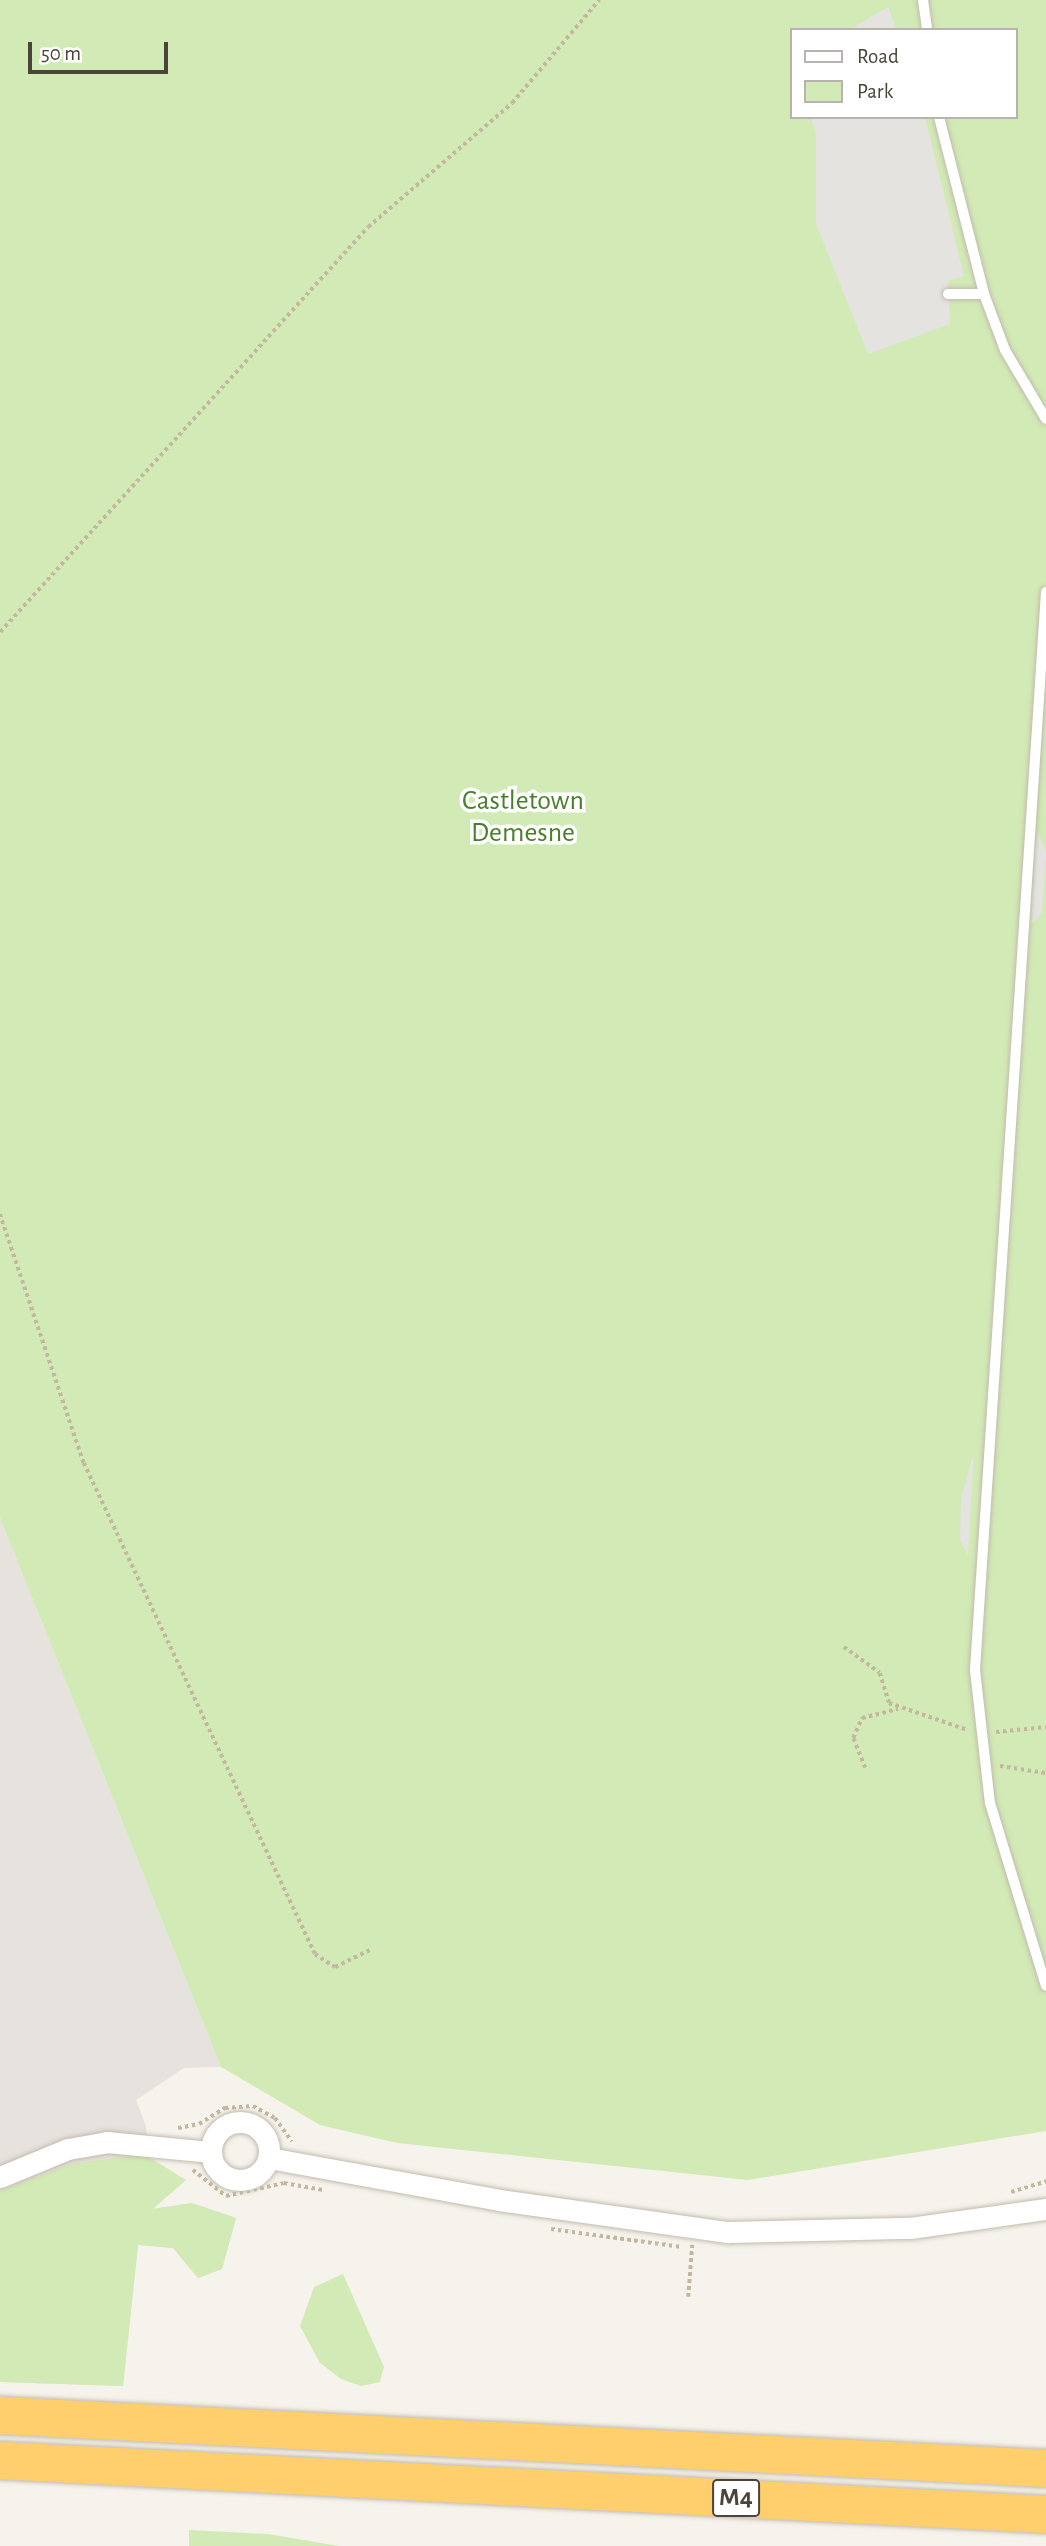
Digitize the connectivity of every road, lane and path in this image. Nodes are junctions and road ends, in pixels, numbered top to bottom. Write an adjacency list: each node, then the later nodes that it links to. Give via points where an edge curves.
1 (599, 0): 9 (path, via 512,103 368,227)
2 (923, 0): 3 (lane)
3 (927, 28)
4 (940, 119): 6 (lane)
5 (948, 294): 6 (lane)
6 (984, 294): 7 (lane, via 1005,350)
7 (1046, 419)
8 (1046, 592): 14 (lane, via 994,1322 975,1670)
9 (0, 632)
10 (0, 1214): 18 (path, via 84,1463 316,1954 335,1967)
11 (844, 1647): 12 (path, via 868,1658 880,1673 884,1696)
12 (900, 1709): 14 (path); 16 (path, via 862,1718 853,1738)
13 (1046, 1727): 14 (path)
14 (980, 1733): 15 (lane)
15 (984, 1767): 17 (path); 19 (lane, via 1000,1847)
16 (865, 1768)
17 (1046, 1773)
18 (370, 1950)
19 (1046, 1986)
20 (177, 2128): 21 (path, via 199,2124 225,2108 253,2106 265,2109)
21 (300, 2145)
22 (210, 2152): 23 (street, via 219,2172 234,2180 260,2173); 23 (street, via 217,2132 240,2122 263,2133); 24 (street, via 107,2142 68,2148)
23 (269, 2158): 28 (street)
24 (0, 2177)
25 (1046, 2181): 26 (path)
26 (1001, 2195)
27 (1046, 2209): 28 (street, via 833,2234)
28 (694, 2230): 29 (path)
29 (688, 2297)
30 (0, 2415): 31 (highway, M4)
31 (611, 2445): 32 (highway, via 750,2433); 34 (highway, M4)
32 (1046, 2446)
33 (0, 2460): 35 (highway, M4)
34 (1046, 2468)
35 (425, 2483): 36 (highway, M4); 37 (highway, via 627,2506)
36 (1046, 2514)
37 (1046, 2535)

